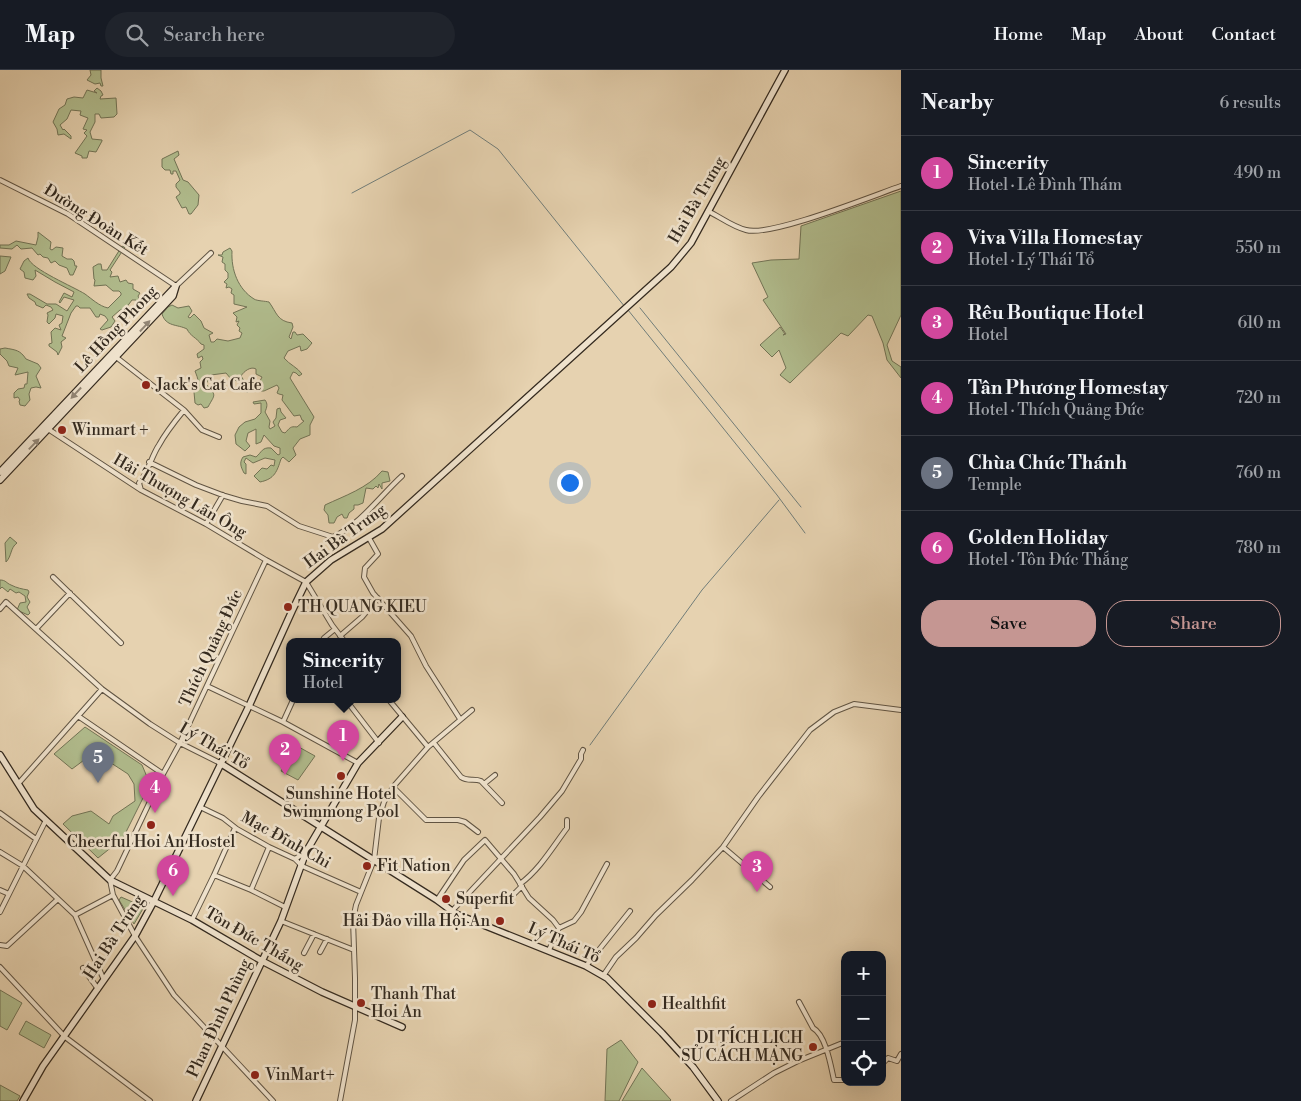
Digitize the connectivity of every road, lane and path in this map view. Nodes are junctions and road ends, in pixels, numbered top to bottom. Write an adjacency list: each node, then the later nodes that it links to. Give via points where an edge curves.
1 (785, 70): 4 (street, Hai Bà Trưng)
2 (0, 180): 6 (street, Đường Đoàn Kết, via 68,214)
3 (901, 186): 4 (street, via 798,222 760,231 746,230)
4 (708, 211): 18 (street, Hai Bà Trưng, via 691,242 671,267)
5 (211, 253): 6 (street)
6 (176, 286): 7 (street, Lê Hồng Phong, one-way to 6, via 173,296); 9 (street, Lê Hồng Phong, one-way to 9)
7 (116, 357): 8 (street); 9 (street, Lê Hồng Phong)
8 (184, 410): 10 (street, via 202,430); 11 (street)
9 (46, 428): 12 (street, Lê Hồng Phong); 14 (street, Lê Hồng Phong, one-way to 9); 15 (street, Hải Thượng Lãn Ông)
10 (219, 437)
11 (149, 462): 15 (street, via 139,483); 16 (street)
12 (0, 472)
13 (402, 476): 16 (street, via 361,518 333,537 299,526 267,506)
14 (0, 480)
15 (141, 490): 17 (street, Hải Thượng Lãn Ông)
16 (223, 495): 17 (street)
17 (206, 524): 19 (street, Hải Thượng Lãn Ông)
18 (369, 538): 21 (street, Hai Bà Trưng, via 331,560); 23 (street, via 378,554 363,574)
19 (266, 560): 21 (street, Hải Thượng Lãn Ông); 30 (street, Thích Quảng Đức)
20 (54, 578): 22 (street)
21 (306, 582): 26 (street); 35 (street, Hai Bà Trưng)
22 (70, 593): 25 (street); 29 (street)
23 (378, 598): 27 (street, via 362,618); 40 (street, via 411,636)
24 (0, 609): 25 (street, Lý Thái Tổ, via 6,602)
25 (36, 629): 31 (street, Lý Thái Tổ)
26 (335, 629): 27 (street); 28 (street)
27 (340, 636)
28 (324, 638)
29 (122, 643)
30 (207, 686): 35 (street); 42 (street, Thích Quảng Đức)
31 (102, 689): 38 (street); 42 (street, Lý Thái Tổ)
32 (292, 703): 41 (street)
33 (348, 703): 43 (street)
34 (391, 703): 39 (street)
35 (249, 706): 41 (street); 48 (street, Hai Bà Trưng)
36 (472, 710): 40 (street)
37 (901, 710): 65 (street, via 854,704 822,720 810,730 773,777)
38 (78, 716): 50 (street); 52 (street)
39 (402, 716): 43 (street, Phan Đình Phùng); 45 (street)
40 (460, 719): 44 (street)
41 (283, 722): 49 (street)
42 (180, 743): 48 (street, Lý Thái Tổ); 50 (street, Thích Quảng Đức)
43 (379, 743): 49 (street, Phan Đình Phùng)
44 (434, 743): 45 (street); 53 (street, via 461,777)
45 (428, 747): 54 (street)
46 (583, 750): 69 (street, via 562,791)
47 (0, 755): 52 (street, Tôn Đức Thắng)
48 (220, 763): 56 (street, Hai Bà Trưng); 60 (street, Lý Thái Tổ)
49 (358, 763): 60 (street, Phan Đình Phùng)
50 (163, 774): 75 (street, Thích Quảng Đức)
51 (495, 775): 53 (street)
52 (18, 784): 58 (street, Tôn Đức Thắng, via 34,809)
53 (484, 784): 55 (street)
54 (393, 787): 62 (street, via 426,820 458,820); 70 (street, via 379,818)
55 (502, 803)
56 (200, 807): 61 (street, Mạc Đĩnh Chi); 85 (street, Hai Bà Trưng)
57 (0, 813): 63 (street)
58 (46, 820): 63 (street); 75 (street, Tôn Đức Thắng)
59 (567, 820): 76 (street, via 567,828 533,875)
60 (320, 826): 67 (street, Phan Đình Phùng); 70 (street, Lý Thái Tổ)
61 (235, 828): 64 (street, Mạc Đĩnh Chi); 74 (street)
62 (478, 832)
63 (36, 839): 72 (street)
64 (268, 847): 68 (street, Mạc Đĩnh Chi); 79 (street)
65 (723, 847): 77 (street); 107 (street, via 616,957)
66 (0, 852): 72 (street)
67 (306, 852): 68 (street); 73 (street, Phan Đình Phùng)
68 (294, 859): 73 (street, Mạc Đĩnh Chi)
69 (502, 859): 76 (street); 84 (street, via 485,840 464,860); 88 (street)
70 (374, 860): 80 (street); 84 (street, Lý Thái Tổ)
71 (607, 864): 94 (street, via 581,912 574,921)
72 (23, 866): 81 (street); 83 (street)
73 (302, 866): 80 (street, Mạc Đĩnh Chi); 87 (street, Phan Đình Phùng)
74 (214, 875): 79 (street); 92 (street)
75 (110, 880): 82 (street); 85 (street, Tôn Đức Thắng)
76 (521, 885): 86 (street); 94 (street, via 529,898)
77 (770, 887)
78 (0, 890): 81 (street)
79 (251, 890): 87 (street)
80 (361, 892): 99 (street, via 353,920)
81 (9, 894): 90 (street)
82 (113, 895): 91 (street); 96 (street)
83 (58, 899): 91 (street); 98 (street, via 7,946)
84 (437, 900): 88 (street, Lý Thái Tổ)
85 (154, 901): 92 (street, Tôn Đức Thắng); 96 (street, Hai Bà Trưng)
86 (505, 903)
87 (285, 907): 93 (street, Phan Đình Phùng)
88 (452, 911): 100 (street, Lý Thái Tổ)
89 (630, 911): 104 (street)
90 (0, 912)
91 (75, 915): 108 (street)
92 (192, 920): 103 (street, Tôn Đức Thắng)
93 (281, 920): 95 (street); 103 (street, Phan Đình Phùng)
94 (559, 928): 100 (street)
95 (314, 934): 97 (street); 102 (street)
96 (135, 936): 108 (street, Hai Bà Trưng); 115 (street, via 174,995)
97 (327, 939): 99 (street); 101 (street)
98 (0, 945)
99 (354, 950): 111 (street)
100 (549, 950): 104 (street, Lý Thái Tổ)
101 (320, 952)
102 (304, 953)
103 (262, 961): 111 (street, Tôn Đức Thắng); 115 (street, Phan Đình Phùng)
104 (586, 966): 107 (street, Lý Thái Tổ)
105 (0, 967): 113 (street)
106 (83, 968): 109 (street)
107 (603, 976): 125 (street, Lý Thái Tổ, via 662,1033)
108 (104, 980): 109 (street, Hai Bà Trưng)
109 (98, 989): 113 (street, Hai Bà Trưng)
110 (799, 1002): 116 (street)
111 (355, 1006): 112 (street, Tôn Đức Thắng); 124 (street, via 352,1042)
112 (402, 1027)
113 (64, 1037): 120 (street, Hai Bà Trưng); 121 (street)
114 (841, 1043): 116 (street)
115 (223, 1046): 122 (street, Phan Đình Phùng); 123 (street)
116 (826, 1049): 119 (street, via 834,1080); 126 (street, via 774,1073)
117 (901, 1054): 118 (street, via 897,1062)
118 (886, 1060)
119 (841, 1080)
120 (23, 1101)
121 (150, 1101)
122 (196, 1101)
123 (273, 1101)
124 (340, 1101)
125 (718, 1101)
126 (732, 1101)

